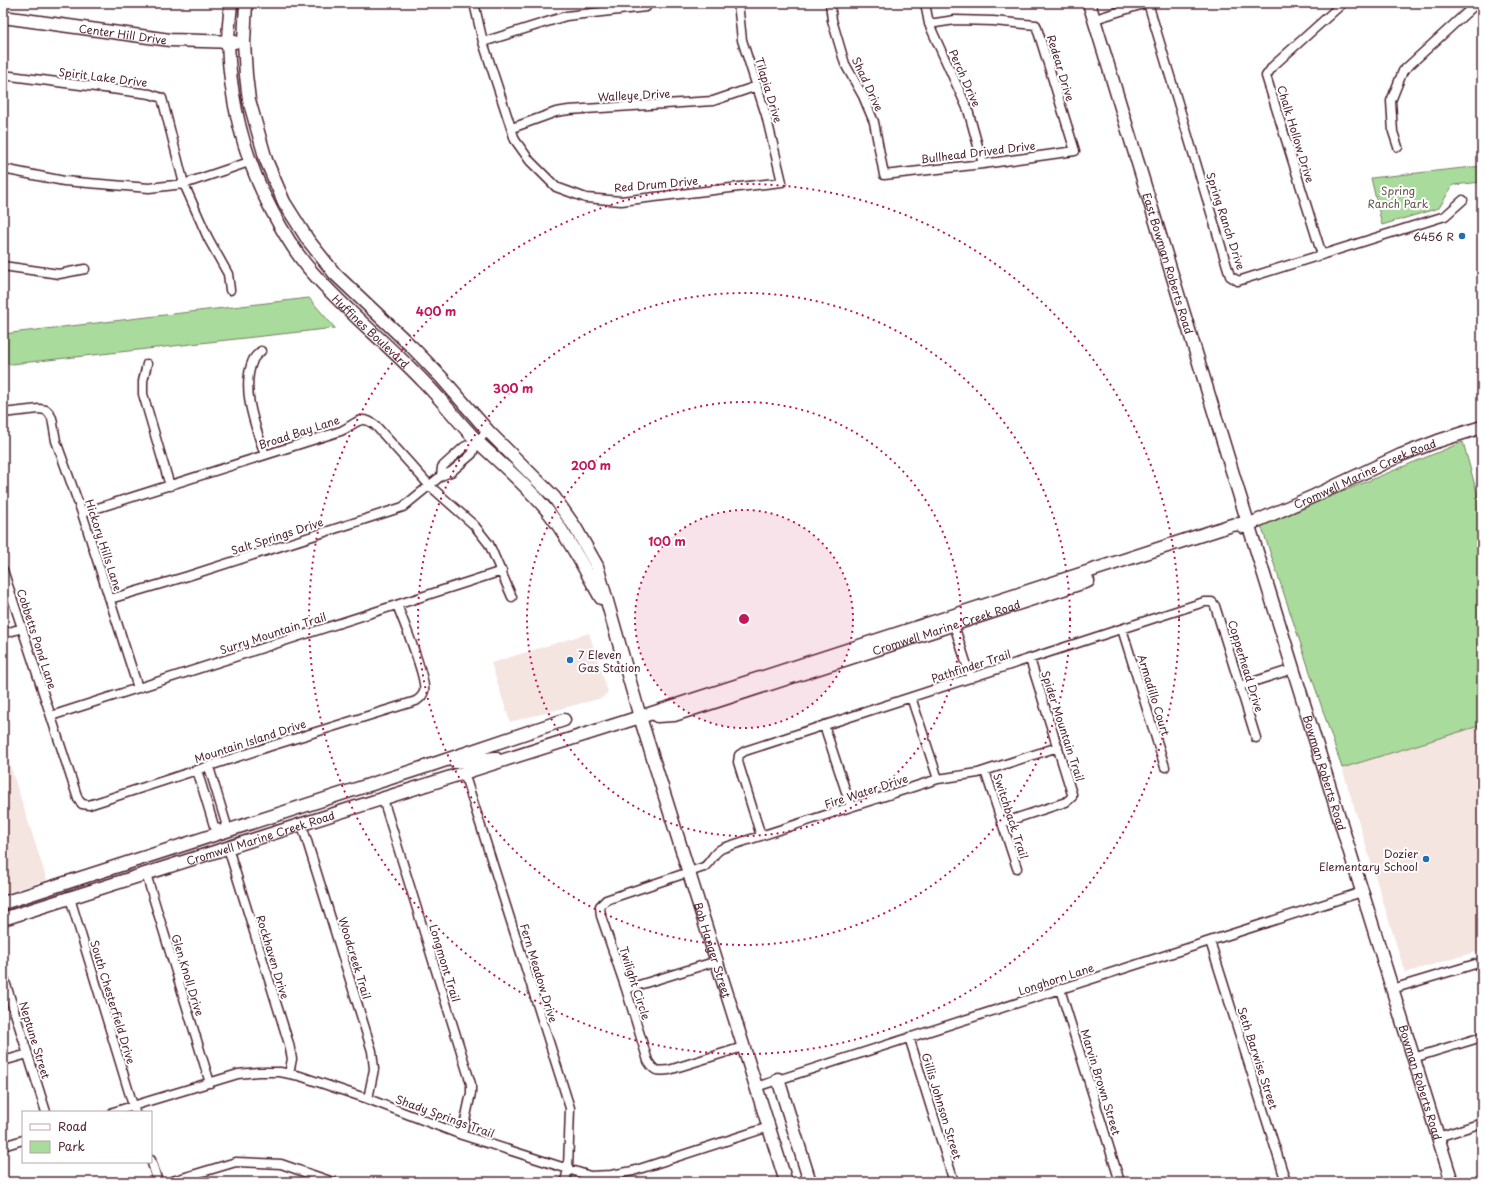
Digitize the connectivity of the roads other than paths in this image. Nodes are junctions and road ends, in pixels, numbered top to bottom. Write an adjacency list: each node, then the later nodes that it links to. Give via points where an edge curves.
1 (231, 3): 15 (main road, Huffines Boulevard)
2 (246, 3): 16 (main road, Huffines Boulevard)
3 (474, 3): 17 (street, Red Drum Drive)
4 (646, 3): 17 (street, via 646,8 566,16)
5 (738, 3): 19 (street, Tilapia Drive, via 742,40)
6 (830, 3): 26 (street, Shad Drive, via 832,20 845,64 874,122)
7 (925, 3): 14 (street, Perch Drive)
8 (1090, 3): 13 (main road, East Bowman Roberts Road)
9 (1148, 3): 13 (street); 30 (street, Spring Ranch Drive, via 1230,276 1238,281)
10 (1343, 3): 30 (street, Chalk Hollow Drive, via 1273,66 1266,76)
11 (1477, 3): 21 (street, via 1403,71 1391,101 1393,132)
12 (3, 17): 15 (main road, Center Hill Drive, via 170,40)
13 (1095, 19): 44 (main road, East Bowman Roberts Road)
14 (929, 24): 22 (street, Redear Drive, via 955,20 1036,26); 24 (street, Perch Drive, via 968,110)
15 (228, 42): 16 (main road, Center Hill Drive); 23 (main road, Huffines Boulevard, via 240,134)
16 (244, 42): 38 (main road, Huffines Boulevard, via 249,100 266,160 284,202 308,240 335,274 412,347)
17 (483, 42): 20 (street, Red Drum Drive)
18 (3, 75): 28 (street, Spirit Lake Drive, via 150,94 162,98)
19 (757, 86): 20 (street, Walleye Drive, via 714,101 562,111); 27 (street, Tilapia Drive)
20 (512, 128): 27 (street, Red Drum Drive, via 515,140 530,161 556,187 586,198 621,201)
21 (1398, 147)
22 (1075, 151): 24 (street, Bullhead Drived Drive)
23 (249, 162): 28 (street); 39 (main road, Huffines Boulevard, via 283,232 311,270 339,301 424,382)
24 (983, 164): 26 (street, Bullhead Drived Drive)
25 (3, 169): 28 (street, via 64,181 149,188)
26 (884, 175)
27 (782, 182)
28 (184, 184): 33 (street, Spirit Lake Drive, via 208,238 228,274)
29 (1463, 200): 30 (street, Spring Ranch Drive, via 1445,216)
30 (1322, 255)
31 (3, 266): 32 (street, via 59,274)
32 (85, 269)
33 (230, 290)
34 (261, 351): 40 (street, via 253,359 249,388 251,412)
35 (147, 364): 41 (street, via 143,394)
36 (3, 414): 43 (street, Hickory Hills Lane, via 46,410 52,418 56,441)
37 (1482, 428): 44 (main road, Cromwell Marine Creek Road, via 1401,455 1314,496)
38 (488, 431): 39 (street, Salt Springs Drive); 51 (main road, Huffines Boulevard, via 554,497 575,527 597,566)
39 (477, 441): 42 (street, Salt Springs Drive, via 472,454); 51 (main road, Huffines Boulevard, via 550,513 575,551)
40 (265, 455): 41 (street, Broad Bay Lane); 42 (street, Broad Bay Lane, via 341,430 363,419 376,426)
41 (170, 486): 43 (street, Broad Bay Lane)
42 (430, 486): 46 (street, Broad Bay Lane, via 474,525 489,544); 48 (street, Salt Springs Drive, via 403,507 391,512)
43 (82, 513): 48 (street, Hickory Hills Lane)
44 (1248, 523): 52 (main road, Cromwell Marine Creek Road, via 1235,531); 57 (main road, Bowman Roberts Road); 63 (main road, Cromwell Marine Creek Road, via 1232,525)
45 (3, 570): 53 (street, Cobbetts Pond Lane)
46 (502, 571): 47 (street, Broad Bay Lane); 50 (street, Surry Mountain Trail)
47 (512, 597)
48 (110, 599): 60 (street, Hickory Hills Lane)
49 (1212, 602): 54 (street, Pathfinder Trail, via 1204,602); 59 (street, Copperhead Drive, via 1216,606)
50 (397, 605): 60 (street, Surry Mountain Trail); 70 (street, Mountain Island Drive, via 424,684 421,697 409,704)
51 (610, 614): 63 (main road, Huffines Boulevard)
52 (954, 625): 58 (street); 63 (main road, Cromwell Marine Creek Road, via 674,715)
53 (22, 628): 55 (street); 62 (street, Cobbetts Pond Lane)
54 (1122, 629): 56 (street, Pathfinder Trail); 71 (street, Armadillo Court)
55 (3, 634)
56 (1030, 659): 58 (street, Pathfinder Trail); 67 (street, Spider Mountain Trail)
57 (1293, 669): 59 (street); 86 (main road, Bowman Roberts Road)
58 (971, 678): 61 (street, Pathfinder Trail)
59 (1240, 686): 66 (street, Copperhead Drive)
60 (138, 688): 62 (street, Surry Mountain Trail)
61 (912, 697): 65 (street, Pathfinder Trail); 75 (street)
62 (51, 716): 72 (street, Mountain Island Drive, via 78,800 82,804 89,806)
63 (640, 717): 68 (main road, Cromwell Marine Creek Road); 84 (main road, Bob Hanger Street)
64 (564, 720): 69 (main road, Cromwell Marine Creek Road)
65 (824, 725): 77 (street); 81 (street, Pathfinder Trail, via 745,751 739,756 738,762)
66 (1256, 738)
67 (1058, 747): 73 (street, Fire Water Drive); 78 (street, Spider Mountain Trail, via 1072,797 1066,802)
68 (519, 756): 69 (main road, Cromwell Marine Creek Road); 74 (main road, Cromwell Marine Creek Road)
69 (434, 764): 80 (main road, Cromwell Marine Creek Road)
70 (209, 766): 72 (street, Mountain Island Drive); 80 (street, via 226,822)
71 (1165, 767)
72 (197, 770): 80 (street, via 214,826)
73 (985, 770): 75 (street, Fire Water Drive); 78 (street, Switchback Trail)
74 (464, 773): 76 (main road, Cromwell Marine Creek Road); 118 (street, Fern Meadow Drive, via 570,1108)
75 (938, 779): 77 (street, Fire Water Drive)
76 (383, 799): 79 (main road, Cromwell Marine Creek Road); 113 (street, Longmont Trail, via 471,1084)
77 (851, 807): 81 (street, Fire Water Drive)
78 (1002, 823): 83 (street, Switchback Trail)
79 (302, 825): 82 (main road, Cromwell Marine Creek Road); 107 (street, Woodcreek Trail, via 372,1051 374,1069)
80 (223, 832): 82 (main road); 88 (main road, Cromwell Marine Creek Road)
81 (761, 836): 84 (street, Fire Water Drive, via 719,850 704,867)
82 (228, 848): 85 (main road, Cromwell Marine Creek Road); 103 (street, Rockhaven Drive, via 289,1044 292,1059)
83 (1016, 868)
84 (689, 873): 91 (main road, Bob Hanger Street); 94 (street, Twilight Circle, via 606,900 600,906 601,916)
85 (146, 874): 87 (main road, Cromwell Marine Creek Road); 105 (street, Glen Knoll Drive)
86 (1362, 892): 90 (street, Longhorn Lane); 96 (main road, Bowman Roberts Road)
87 (70, 898): 89 (main road, Cromwell Marine Creek Road); 108 (street, South Chesterfield Drive)
88 (3, 902)
89 (3, 919)
90 (1210, 941): 95 (street, Longhorn Lane); 127 (street, Seth Barwise Street)
91 (717, 961): 94 (street); 99 (main road, Bob Hanger Street)
92 (1482, 962): 96 (street)
93 (3, 975): 100 (street, Neptune Street)
94 (626, 989): 99 (street, Twilight Circle, via 648,1061 657,1071 669,1070)
95 (1060, 989): 98 (street, Longhorn Lane); 126 (street, Marvin Brown Street)
96 (1392, 989): 101 (main road, Bowman Roberts Road)
97 (1482, 1037): 101 (street)
98 (909, 1038): 104 (street, Longhorn Lane); 125 (street, Gillis Johnson Street)
99 (743, 1047): 106 (main road, Bob Hanger Street)
100 (28, 1054): 102 (street); 109 (street, Neptune Street)
101 (1414, 1058): 114 (main road, Bowman Roberts Road)
102 (3, 1061)
103 (289, 1074): 105 (street, Shady Springs Trail, via 238,1074); 107 (street, Shady Springs Trail)
104 (778, 1079): 106 (street, Longhorn Lane); 124 (main road)
105 (210, 1083): 108 (street, Shady Springs Trail)
106 (756, 1087): 112 (main road, Bob Hanger Street)
107 (368, 1099): 113 (street, Shady Springs Trail)
108 (134, 1109): 110 (street, Shady Springs Trail)
109 (46, 1111)
110 (120, 1111)
111 (1482, 1123): 114 (street)
112 (769, 1127): 118 (street, Shady Springs Trail, via 632,1171 590,1176); 123 (main road, Bob Hanger Street)
113 (462, 1135): 118 (street, Shady Springs Trail)
114 (1438, 1137): 128 (main road, Bowman Roberts Road)
115 (22, 1140): 116 (street)
116 (3, 1146)
117 (152, 1163): 119 (street)
118 (568, 1169): 122 (street, Fern Meadow Drive)
119 (158, 1182)
120 (169, 1182): 121 (street, via 236,1162 281,1164)
121 (333, 1182)
122 (565, 1182)
123 (786, 1182)
124 (810, 1182)
125 (954, 1182)
126 (1120, 1182)
127 (1286, 1182)
128 (1452, 1182)

